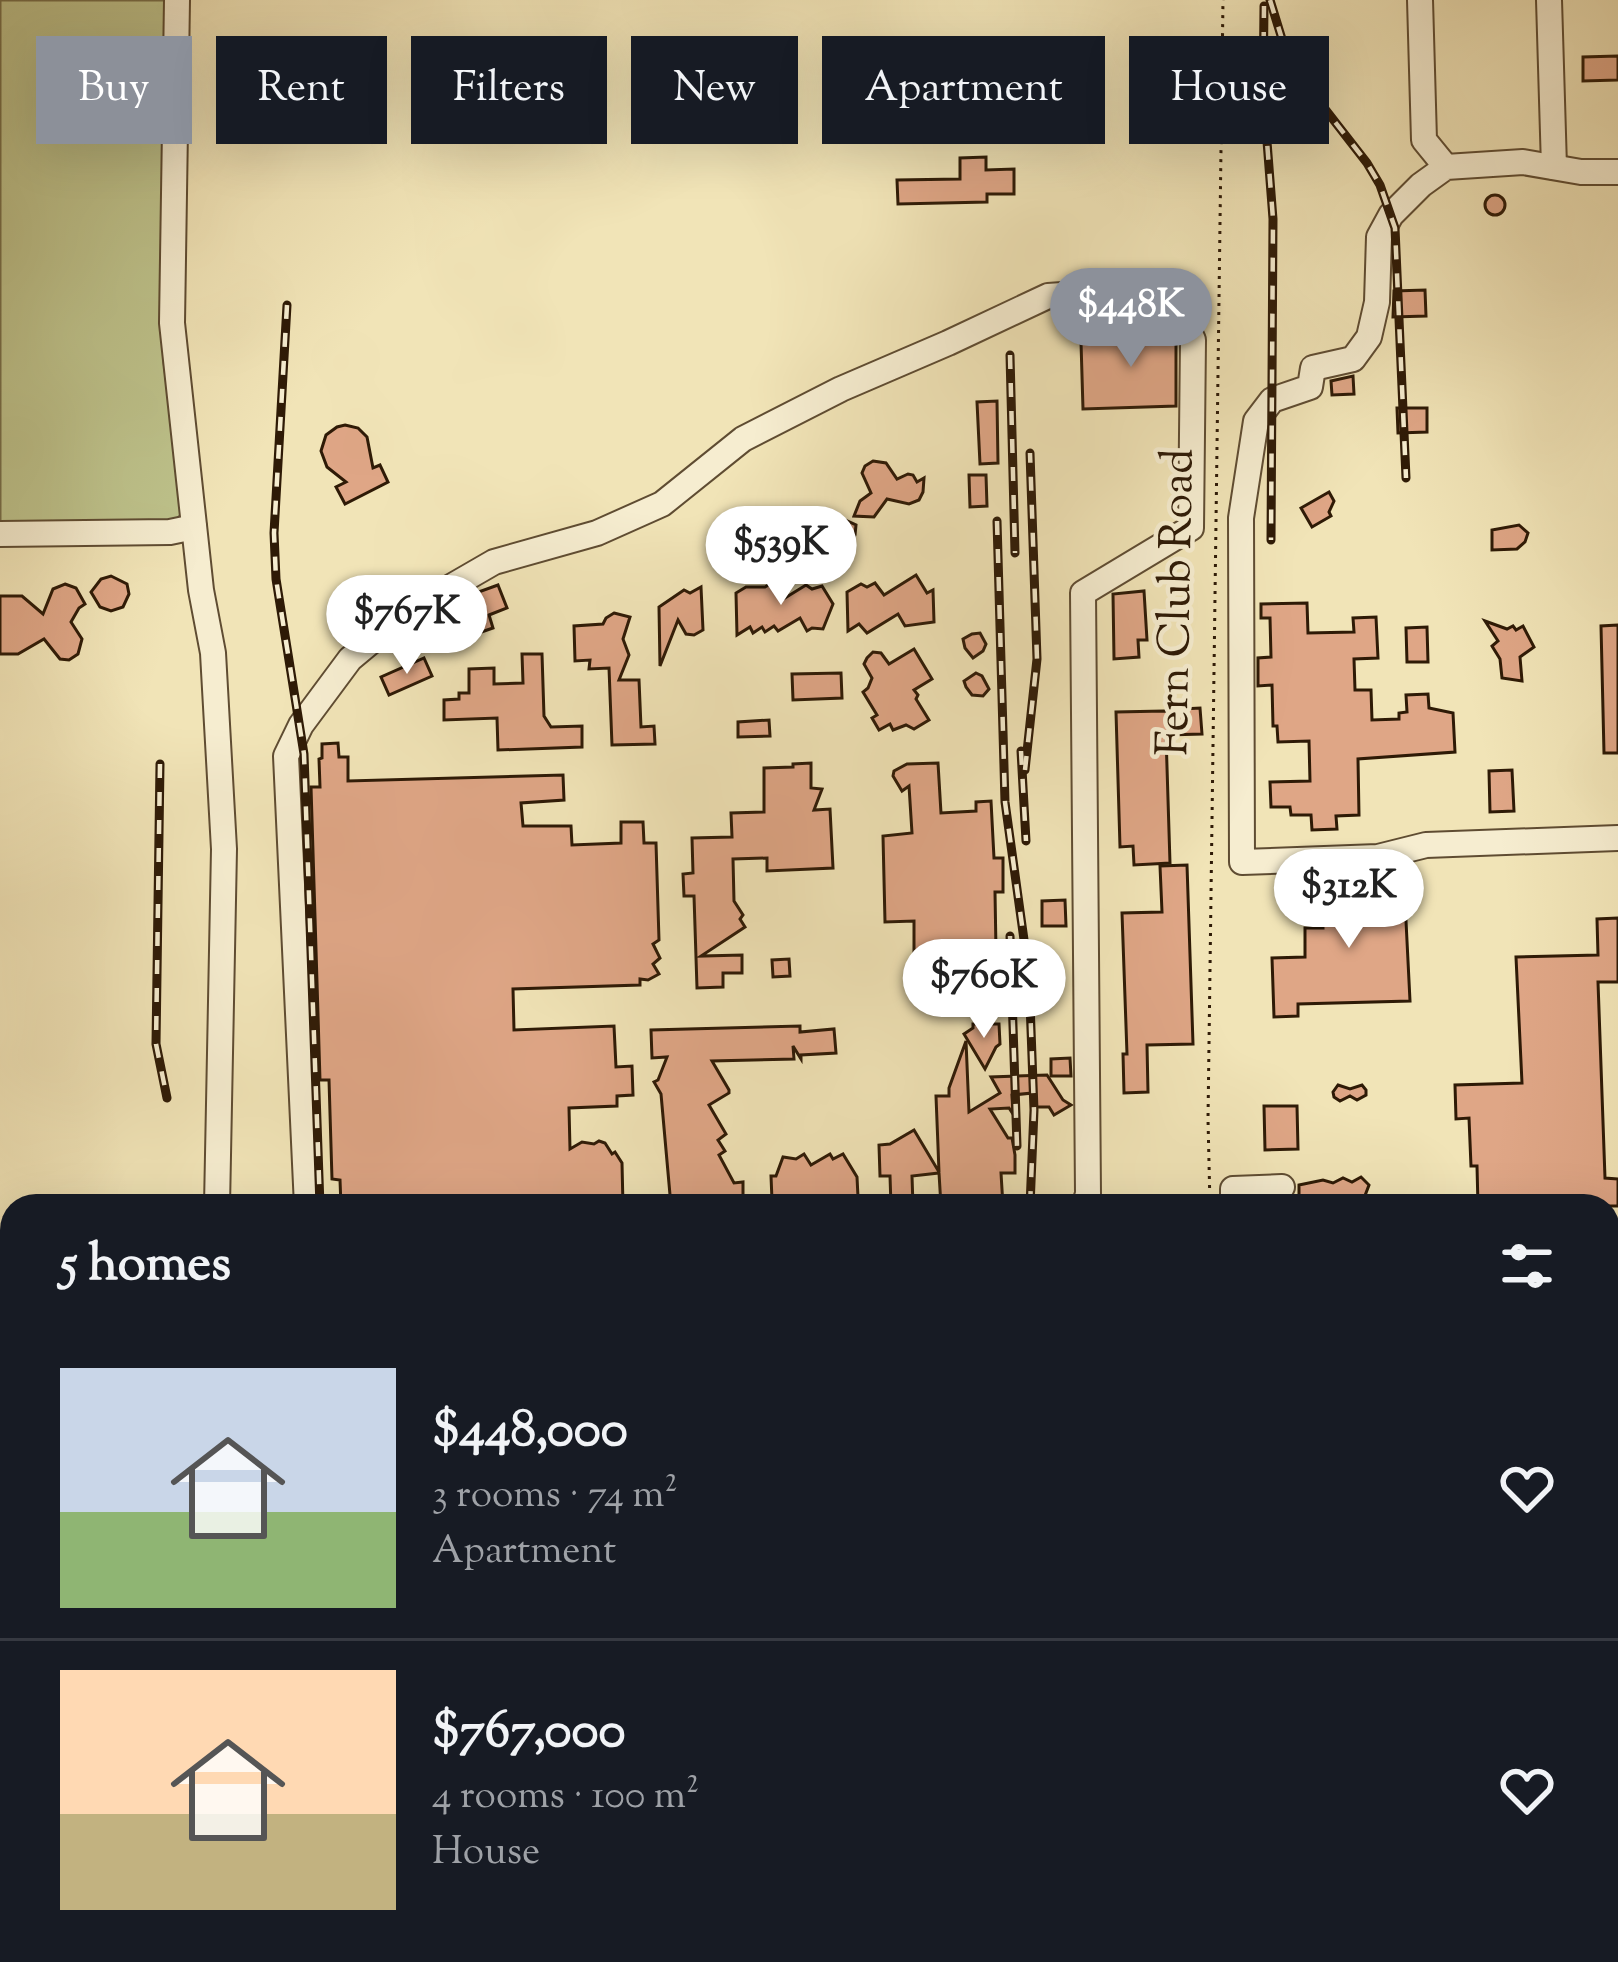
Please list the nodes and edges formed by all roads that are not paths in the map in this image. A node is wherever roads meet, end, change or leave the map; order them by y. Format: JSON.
{"nodes":[{"id":1,"x":177,"y":0,"type":"edge"},
{"id":2,"x":1420,"y":0,"type":"edge"},
{"id":3,"x":1549,"y":0,"type":"edge"},
{"id":4,"x":1446,"y":167,"type":"junction"},
{"id":5,"x":1554,"y":167,"type":"junction"},
{"id":6,"x":1618,"y":172,"type":"edge"},
{"id":7,"x":194,"y":527,"type":"junction"},
{"id":8,"x":0,"y":534,"type":"edge"},
{"id":9,"x":1618,"y":838,"type":"edge"},
{"id":10,"x":1282,"y":1187,"type":"dead end"},
{"id":11,"x":217,"y":1194,"type":"edge"},
{"id":12,"x":306,"y":1194,"type":"edge"},
{"id":13,"x":1088,"y":1194,"type":"edge"},
{"id":14,"x":1233,"y":1194,"type":"edge"}],
"edges":[{"from":1,"to":7,"type":"street"},
{"from":2,"to":4,"type":"street"},
{"from":3,"to":5,"type":"street"},
{"from":4,"to":5,"type":"street"},
{"from":4,"to":9,"type":"street"},
{"from":5,"to":6,"type":"street"},
{"from":7,"to":8,"type":"street"},
{"from":7,"to":11,"type":"street"},
{"from":10,"to":14,"type":"street"},
{"from":12,"to":13,"type":"street"}]}
